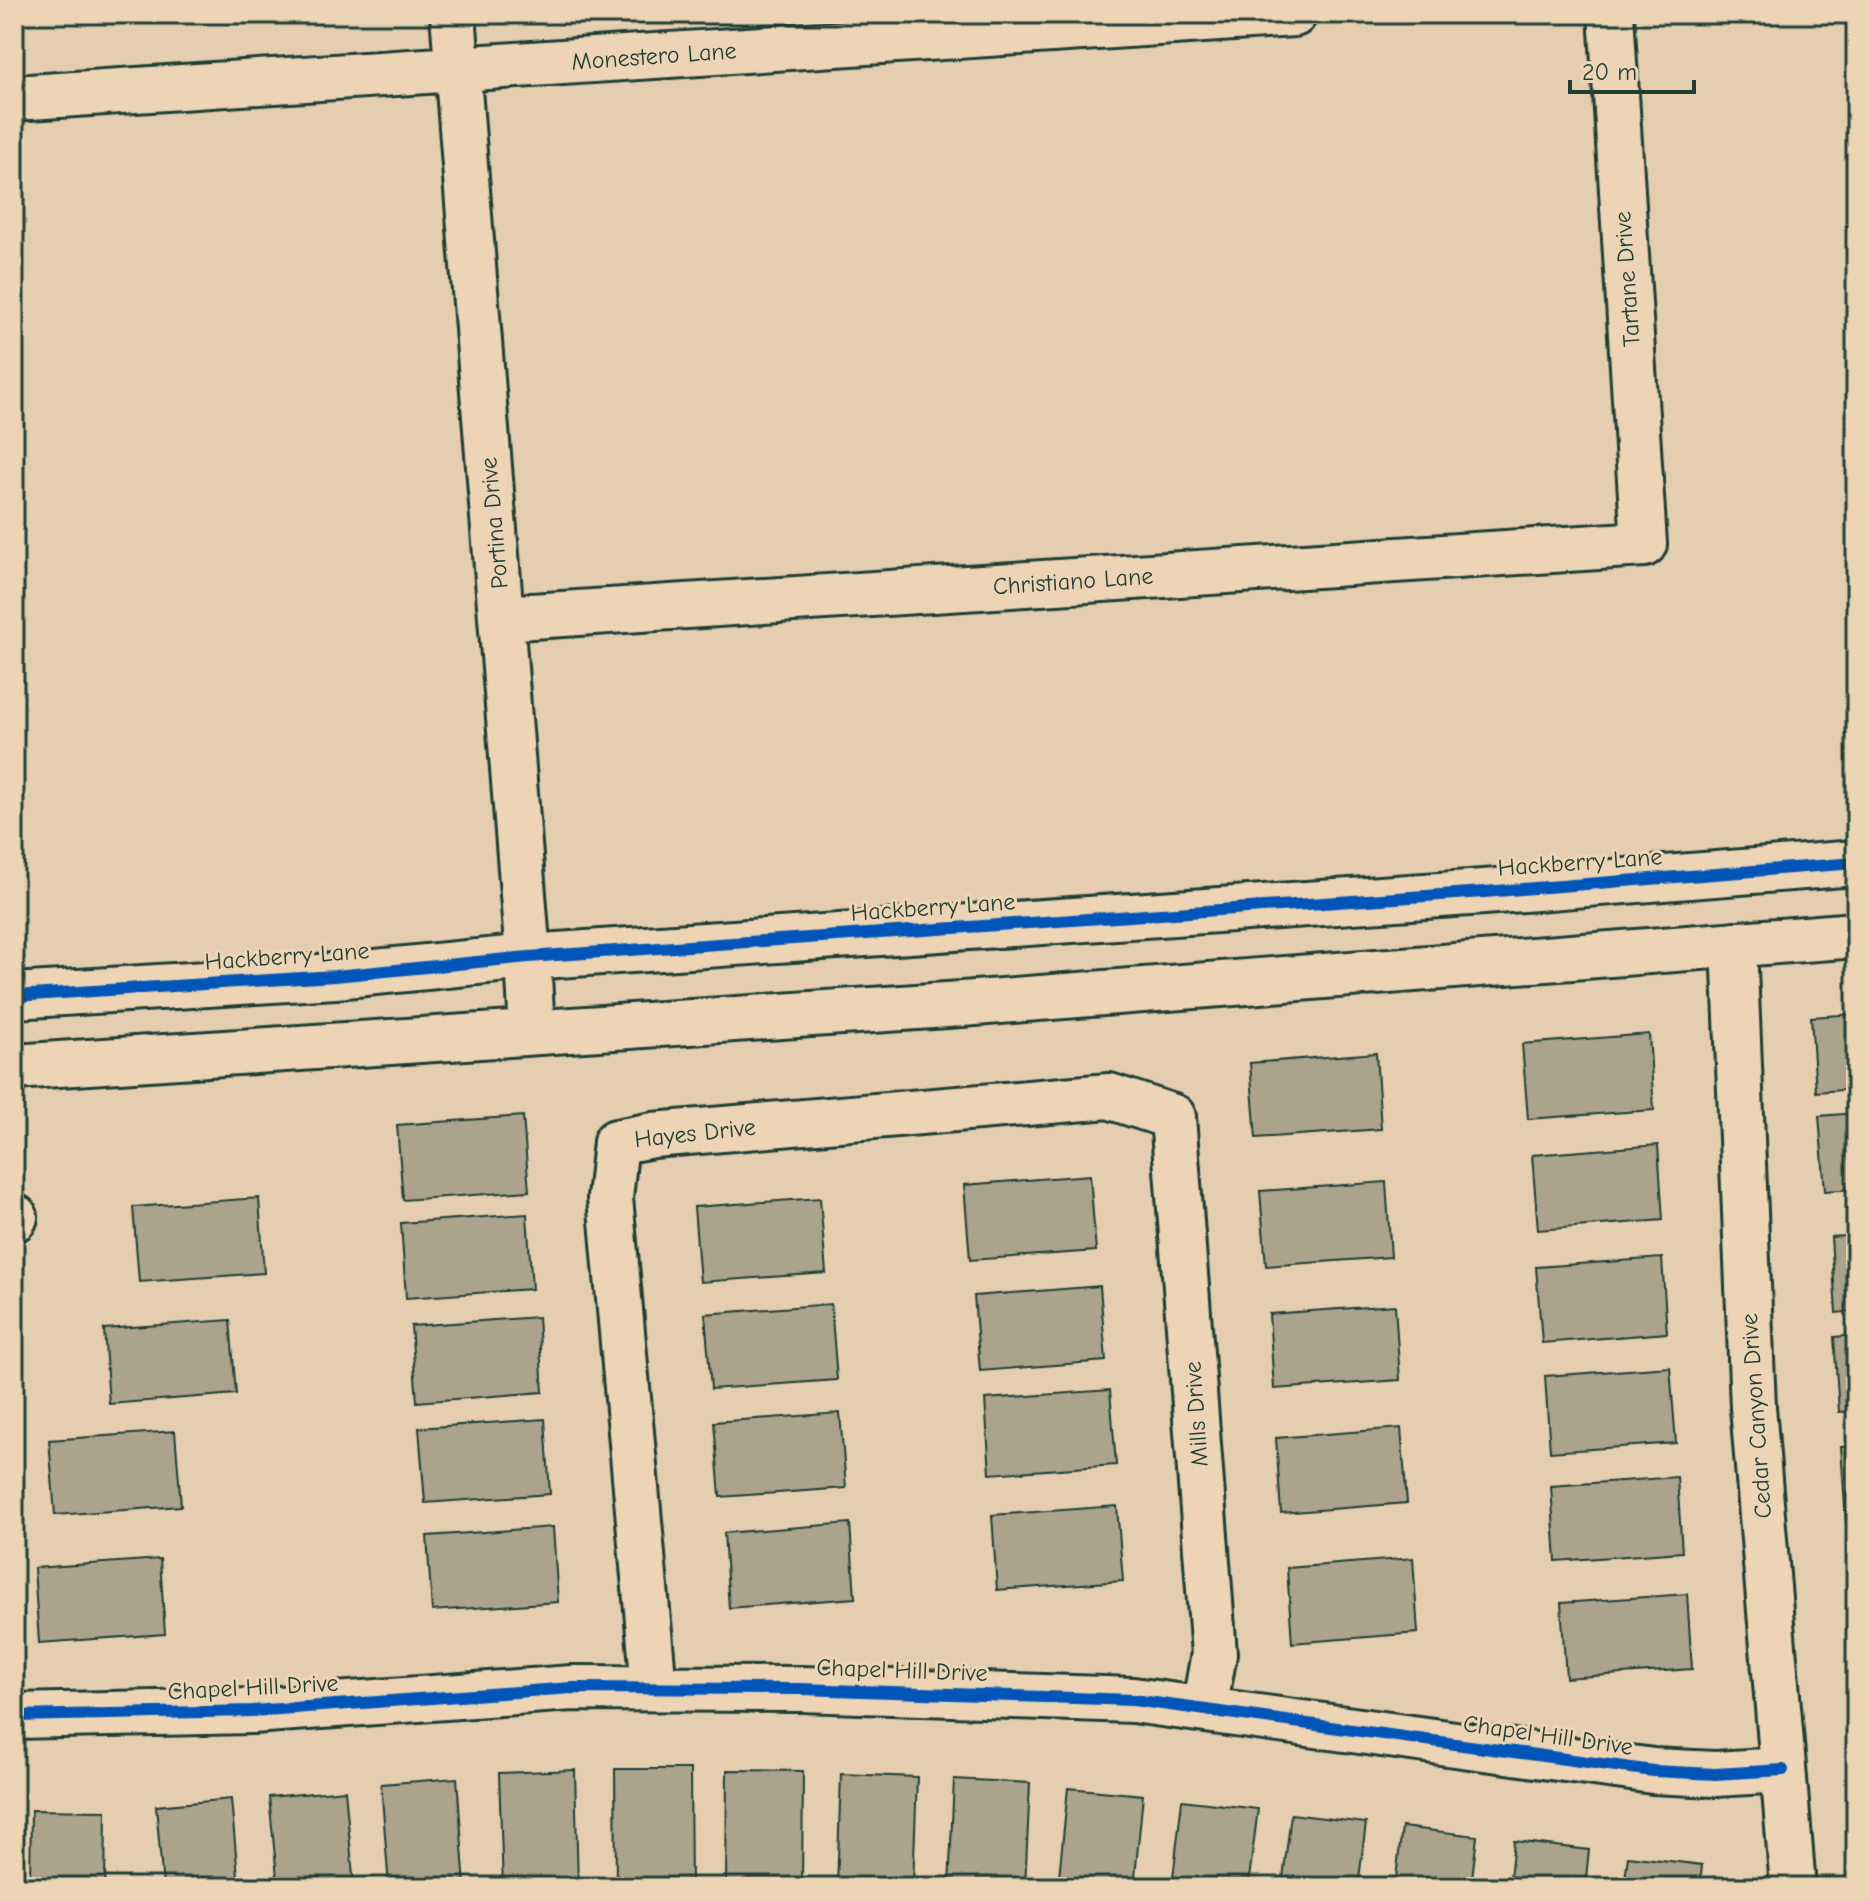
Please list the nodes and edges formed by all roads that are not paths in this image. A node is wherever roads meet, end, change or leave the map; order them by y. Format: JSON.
{"nodes":[{"id":1,"x":453,"y":14,"type":"edge"},
{"id":2,"x":1294,"y":14,"type":"edge"},
{"id":3,"x":1611,"y":14,"type":"edge"},
{"id":4,"x":1011,"y":23,"type":"edge"},
{"id":5,"x":457,"y":69,"type":"junction"},
{"id":6,"x":14,"y":98,"type":"edge"},
{"id":7,"x":1644,"y":544,"type":"joint"},
{"id":8,"x":501,"y":618,"type":"junction"},
{"id":9,"x":1856,"y":863,"type":"edge"},
{"id":10,"x":1856,"y":935,"type":"edge"},
{"id":11,"x":1734,"y":944,"type":"junction"},
{"id":12,"x":528,"y":957,"type":"junction"},
{"id":13,"x":14,"y":996,"type":"edge"},
{"id":14,"x":532,"y":1032,"type":"junction"},
{"id":15,"x":14,"y":1067,"type":"edge"},
{"id":16,"x":1173,"y":1117,"type":"joint"},
{"id":17,"x":654,"y":1688,"type":"junction"},
{"id":18,"x":1204,"y":1709,"type":"junction"},
{"id":19,"x":14,"y":1716,"type":"edge"},
{"id":20,"x":1783,"y":1770,"type":"junction"},
{"id":21,"x":1793,"y":1887,"type":"edge"}],
"edges":[{"from":1,"to":5,"type":"street","name":"Portina Drive"},
{"from":2,"to":4,"type":"street","name":"Monestero Lane"},
{"from":3,"to":7,"type":"street","name":"Tartane Drive"},
{"from":4,"to":5,"type":"street","name":"Monestero Lane"},
{"from":5,"to":6,"type":"street","name":"Monestero Lane"},
{"from":5,"to":8,"type":"street","name":"Portina Drive"},
{"from":7,"to":8,"type":"street","name":"Christiano Lane"},
{"from":8,"to":12,"type":"street","name":"Portina Drive"},
{"from":9,"to":12,"type":"street","name":"Hackberry Lane"},
{"from":10,"to":11,"type":"street"},
{"from":11,"to":14,"type":"street"},
{"from":11,"to":20,"type":"street","name":"Cedar Canyon Drive"},
{"from":12,"to":13,"type":"street","name":"Hackberry Lane"},
{"from":12,"to":14,"type":"street","name":"Portina Drive"},
{"from":14,"to":15,"type":"street"},
{"from":16,"to":17,"type":"street","name":"Hayes Drive"},
{"from":16,"to":18,"type":"street","name":"Mills Drive"},
{"from":17,"to":18,"type":"street","name":"Chapel Hill Drive"},
{"from":17,"to":19,"type":"street","name":"Chapel Hill Drive"},
{"from":18,"to":20,"type":"street","name":"Chapel Hill Drive"},
{"from":20,"to":21,"type":"street","name":"Cedar Canyon Drive"}]}
